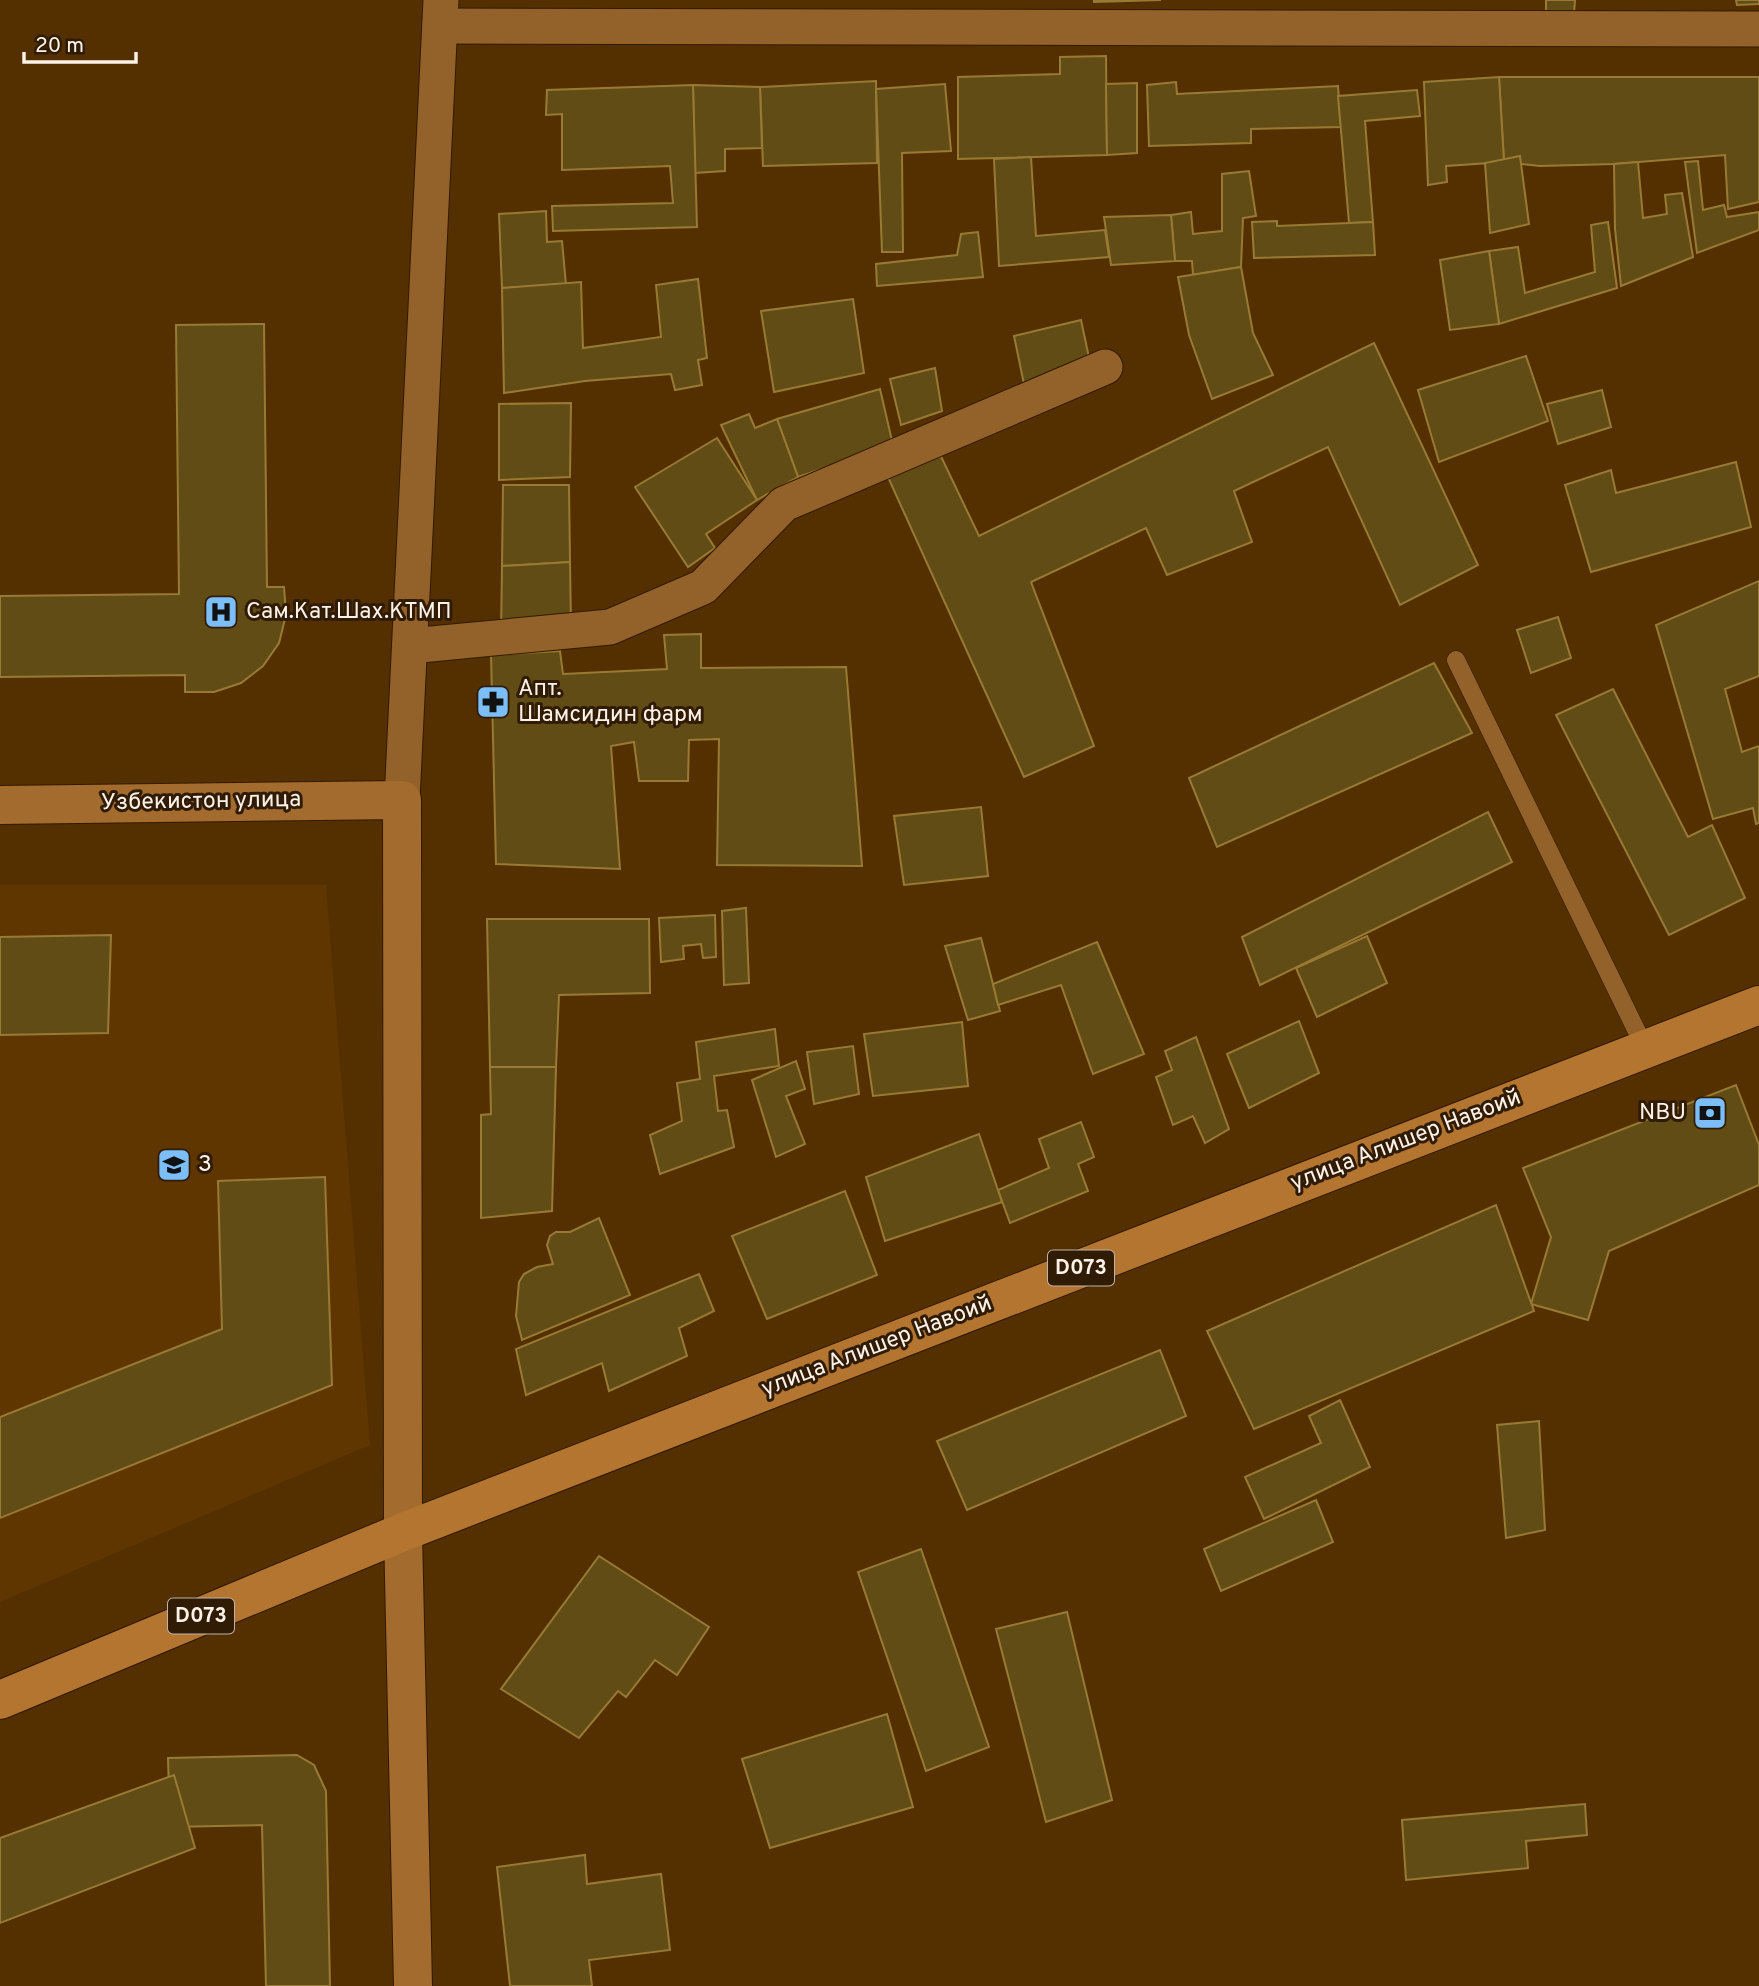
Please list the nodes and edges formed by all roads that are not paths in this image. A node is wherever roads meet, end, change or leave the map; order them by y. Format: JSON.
{"nodes":[{"id":1,"x":441,"y":13,"type":"edge"},
{"id":2,"x":1175,"y":15,"type":"edge"},
{"id":3,"x":1647,"y":15,"type":"edge"},
{"id":4,"x":1759,"y":29,"type":"edge"},
{"id":5,"x":1105,"y":367,"type":"dead end"},
{"id":6,"x":410,"y":646,"type":"junction"},
{"id":7,"x":1455,"y":660,"type":"dead end"},
{"id":8,"x":402,"y":800,"type":"junction"},
{"id":9,"x":0,"y":805,"type":"edge"},
{"id":10,"x":1759,"y":1005,"type":"edge"},
{"id":11,"x":1645,"y":1048,"type":"junction"},
{"id":12,"x":403,"y":1532,"type":"junction"},
{"id":13,"x":0,"y":1700,"type":"edge"},
{"id":14,"x":414,"y":1986,"type":"edge"}],
"edges":[{"from":1,"to":2,"type":"street"},
{"from":1,"to":6,"type":"street"},
{"from":2,"to":3,"type":"street"},
{"from":3,"to":4,"type":"street"},
{"from":5,"to":6,"type":"street"},
{"from":6,"to":8,"type":"street"},
{"from":7,"to":11,"type":"lane"},
{"from":8,"to":9,"type":"main road","name":"Узбекистон улица"},
{"from":8,"to":12,"type":"main road"},
{"from":10,"to":11,"type":"main road","name":"улица Алишер Навоий","number":"D073"},
{"from":11,"to":12,"type":"main road","name":"улица Алишер Навоий","number":"D073"},
{"from":12,"to":13,"type":"main road","name":"улица Алишер Навоий","number":"D073"},
{"from":12,"to":14,"type":"main road"}]}
